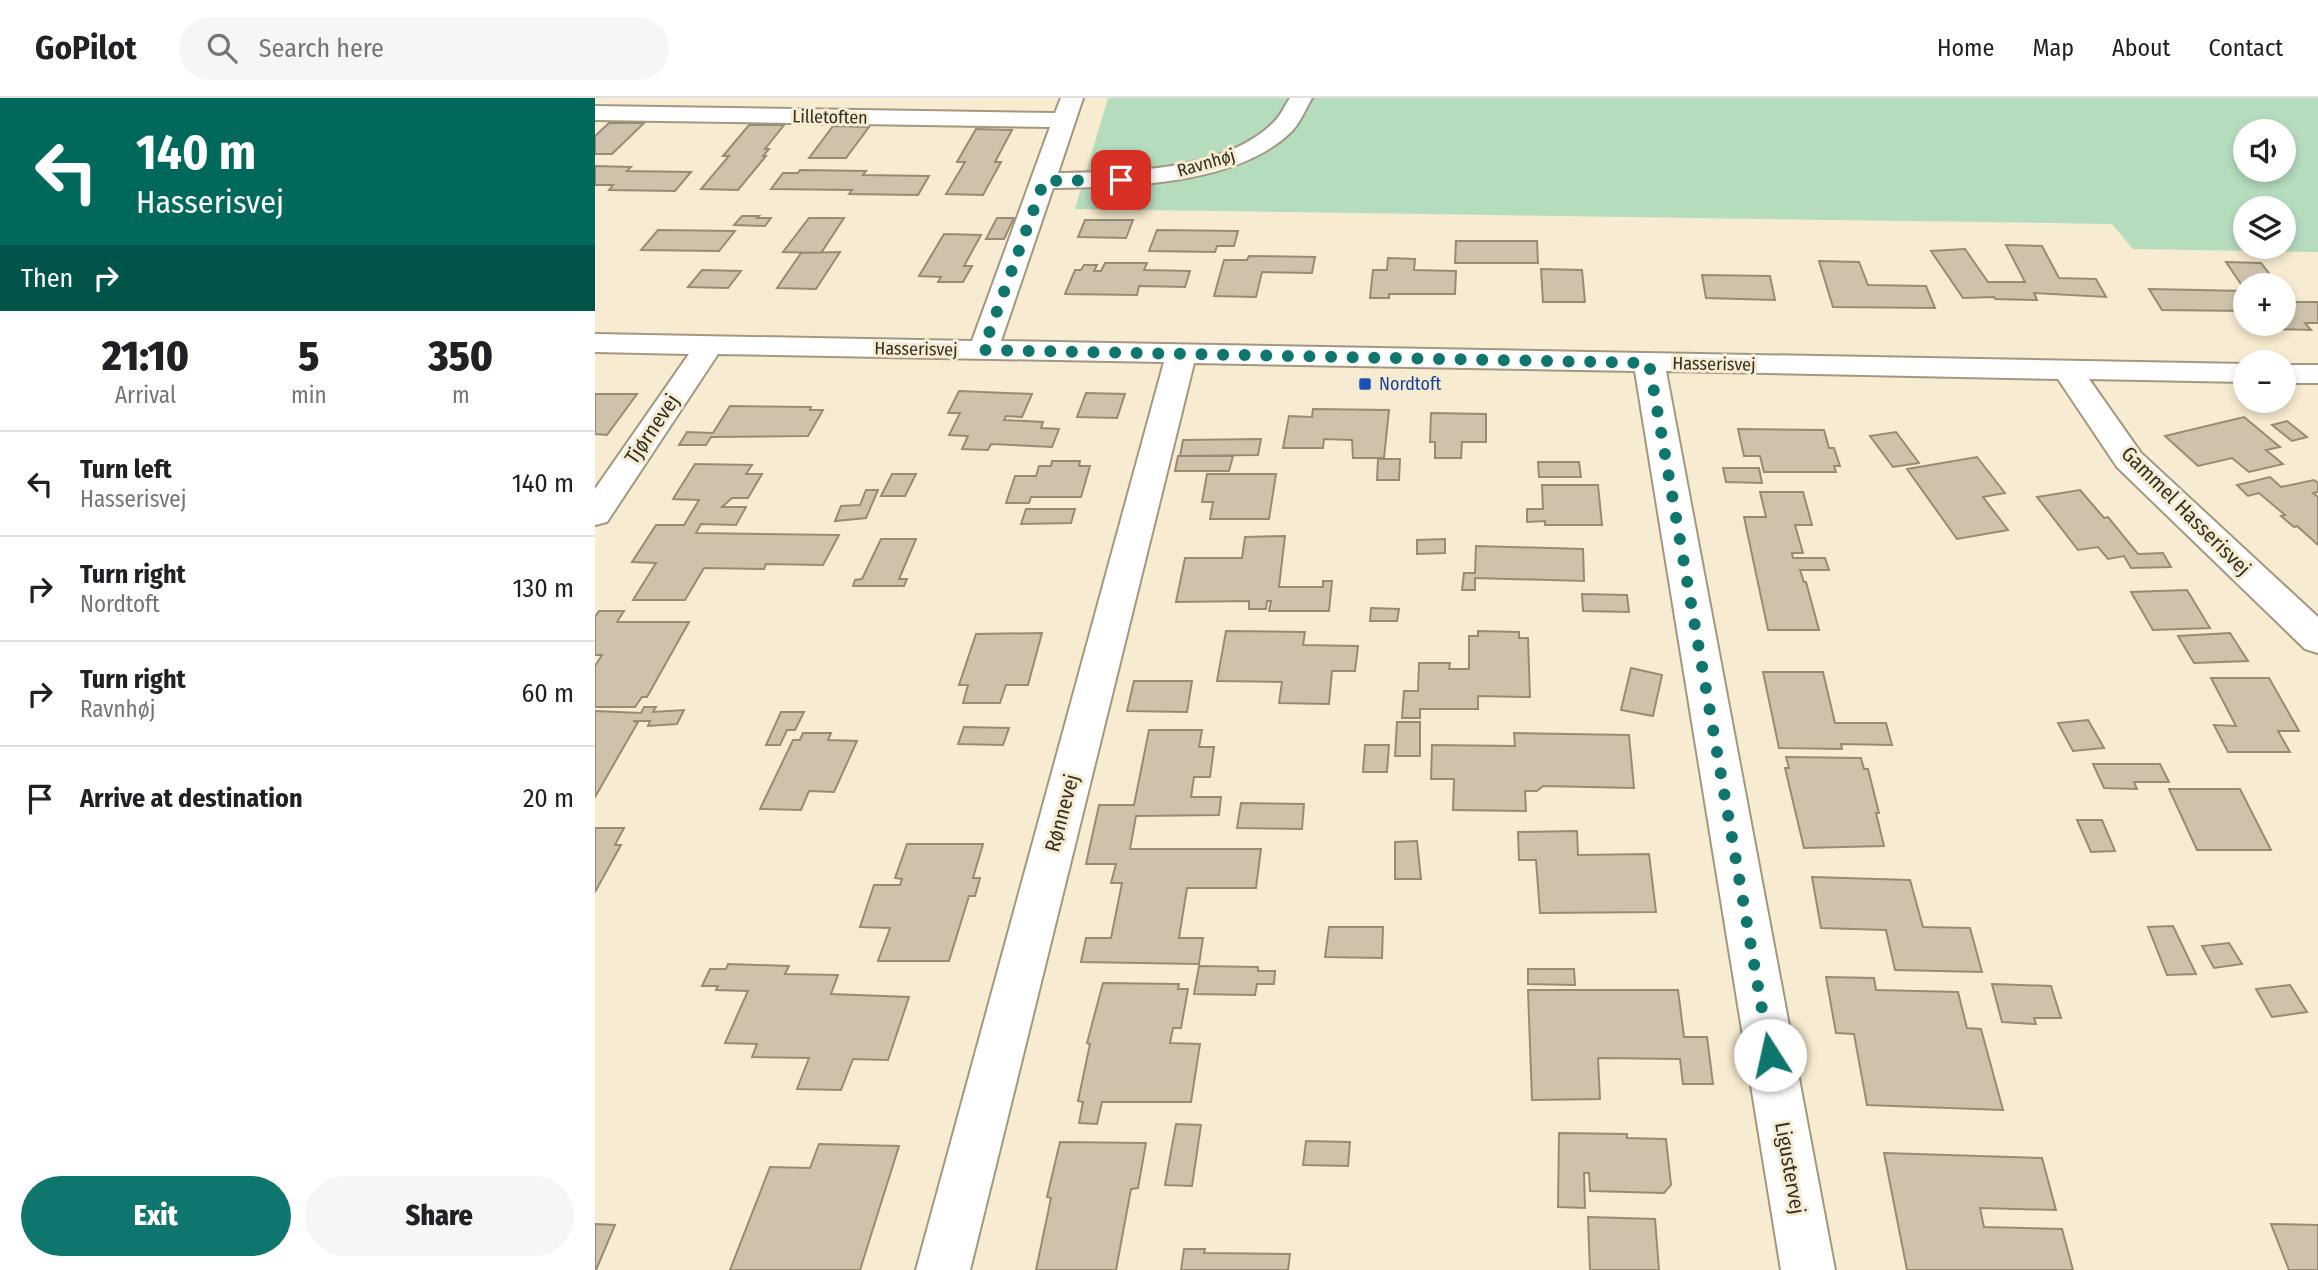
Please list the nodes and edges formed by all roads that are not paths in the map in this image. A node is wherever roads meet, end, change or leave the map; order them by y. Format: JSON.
{"nodes":[{"id":1,"x":1301,"y":98,"type":"edge"},
{"id":2,"x":1068,"y":109,"type":"edge"},
{"id":3,"x":595,"y":113,"type":"edge"},
{"id":4,"x":1044,"y":181,"type":"junction"},
{"id":5,"x":595,"y":343,"type":"edge"},
{"id":6,"x":710,"y":344,"type":"junction"},
{"id":7,"x":983,"y":350,"type":"junction"},
{"id":8,"x":1181,"y":355,"type":"junction"},
{"id":9,"x":1649,"y":363,"type":"junction"},
{"id":10,"x":2069,"y":371,"type":"junction"},
{"id":11,"x":2233,"y":373,"type":"edge"},
{"id":12,"x":2296,"y":374,"type":"edge"},
{"id":13,"x":2318,"y":374,"type":"edge"},
{"id":14,"x":595,"y":514,"type":"edge"},
{"id":15,"x":2318,"y":639,"type":"edge"},
{"id":16,"x":943,"y":1270,"type":"edge"},
{"id":17,"x":1808,"y":1270,"type":"edge"}],
"edges":[{"from":1,"to":4,"type":"street","name":"Ravnhøj"},
{"from":2,"to":3,"type":"street","name":"Lilletoften"},
{"from":2,"to":4,"type":"street"},
{"from":4,"to":7,"type":"street"},
{"from":5,"to":6,"type":"street","name":"Hasserisvej"},
{"from":6,"to":7,"type":"street","name":"Hasserisvej"},
{"from":6,"to":14,"type":"street","name":"Tjørnevej"},
{"from":7,"to":8,"type":"street","name":"Hasserisvej"},
{"from":8,"to":9,"type":"street","name":"Hasserisvej"},
{"from":8,"to":16,"type":"street","name":"Rønnevej"},
{"from":9,"to":10,"type":"street","name":"Hasserisvej"},
{"from":9,"to":17,"type":"street","name":"Ligustervej"},
{"from":10,"to":11,"type":"street","name":"Hasserisvej"},
{"from":10,"to":15,"type":"street","name":"Gammel Hasserisvej"},
{"from":12,"to":13,"type":"street"}]}
